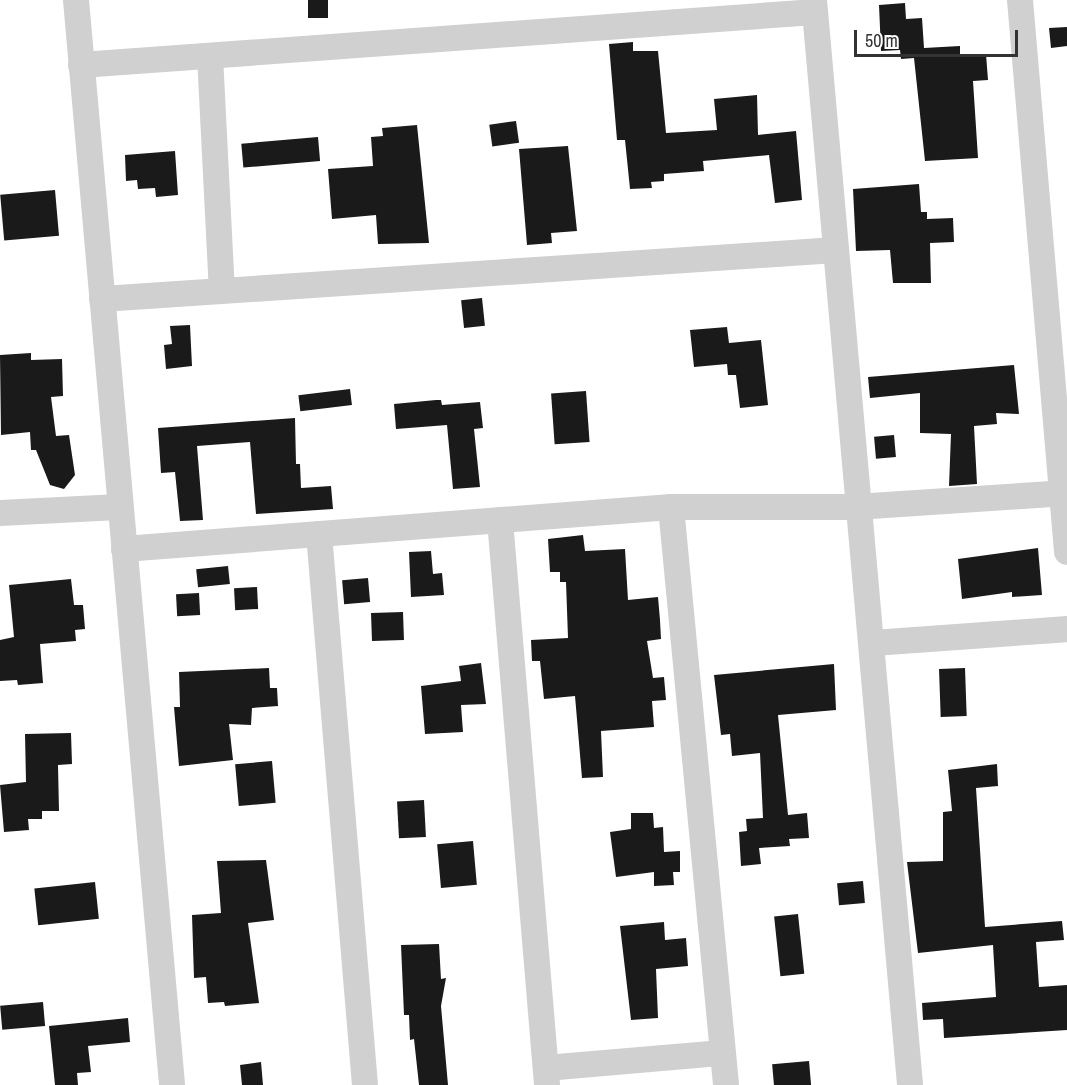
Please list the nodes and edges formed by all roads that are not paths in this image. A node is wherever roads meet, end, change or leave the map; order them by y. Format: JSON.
{"nodes":[{"id":1,"x":76,"y":0,"type":"edge"},
{"id":2,"x":1020,"y":0,"type":"edge"},
{"id":3,"x":814,"y":6,"type":"edge"},
{"id":4,"x":210,"y":56,"type":"junction"},
{"id":5,"x":81,"y":65,"type":"junction"},
{"id":6,"x":835,"y":250,"type":"junction"},
{"id":7,"x":222,"y":291,"type":"junction"},
{"id":8,"x":102,"y":299,"type":"junction"},
{"id":9,"x":1065,"y":493,"type":"edge"},
{"id":10,"x":118,"y":507,"type":"junction"},
{"id":11,"x":671,"y":507,"type":"junction"},
{"id":12,"x":856,"y":507,"type":"junction"},
{"id":13,"x":0,"y":513,"type":"edge"},
{"id":14,"x":500,"y":520,"type":"junction"},
{"id":15,"x":319,"y":534,"type":"junction"},
{"id":16,"x":124,"y":549,"type":"junction"},
{"id":17,"x":1067,"y":552,"type":"edge"},
{"id":18,"x":1067,"y":629,"type":"edge"},
{"id":19,"x":873,"y":644,"type":"junction"},
{"id":20,"x":722,"y":1053,"type":"junction"},
{"id":21,"x":547,"y":1077,"type":"edge"},
{"id":22,"x":172,"y":1085,"type":"edge"},
{"id":23,"x":365,"y":1085,"type":"edge"},
{"id":24,"x":726,"y":1085,"type":"edge"},
{"id":25,"x":910,"y":1085,"type":"edge"}],
"edges":[{"from":1,"to":5,"type":"street"},
{"from":2,"to":9,"type":"street"},
{"from":3,"to":4,"type":"street"},
{"from":3,"to":6,"type":"street"},
{"from":4,"to":5,"type":"street"},
{"from":4,"to":7,"type":"street"},
{"from":5,"to":8,"type":"street"},
{"from":6,"to":7,"type":"street"},
{"from":6,"to":12,"type":"street"},
{"from":7,"to":8,"type":"street"},
{"from":8,"to":10,"type":"street"},
{"from":9,"to":12,"type":"street"},
{"from":9,"to":17,"type":"street"},
{"from":10,"to":13,"type":"street"},
{"from":10,"to":16,"type":"street"},
{"from":11,"to":12,"type":"street"},
{"from":11,"to":14,"type":"street"},
{"from":11,"to":20,"type":"street"},
{"from":12,"to":19,"type":"street"},
{"from":14,"to":15,"type":"street"},
{"from":14,"to":21,"type":"street"},
{"from":15,"to":16,"type":"street"},
{"from":15,"to":23,"type":"street"},
{"from":16,"to":22,"type":"street"},
{"from":18,"to":19,"type":"street"},
{"from":19,"to":25,"type":"street"},
{"from":20,"to":21,"type":"street"},
{"from":20,"to":24,"type":"street"}]}
